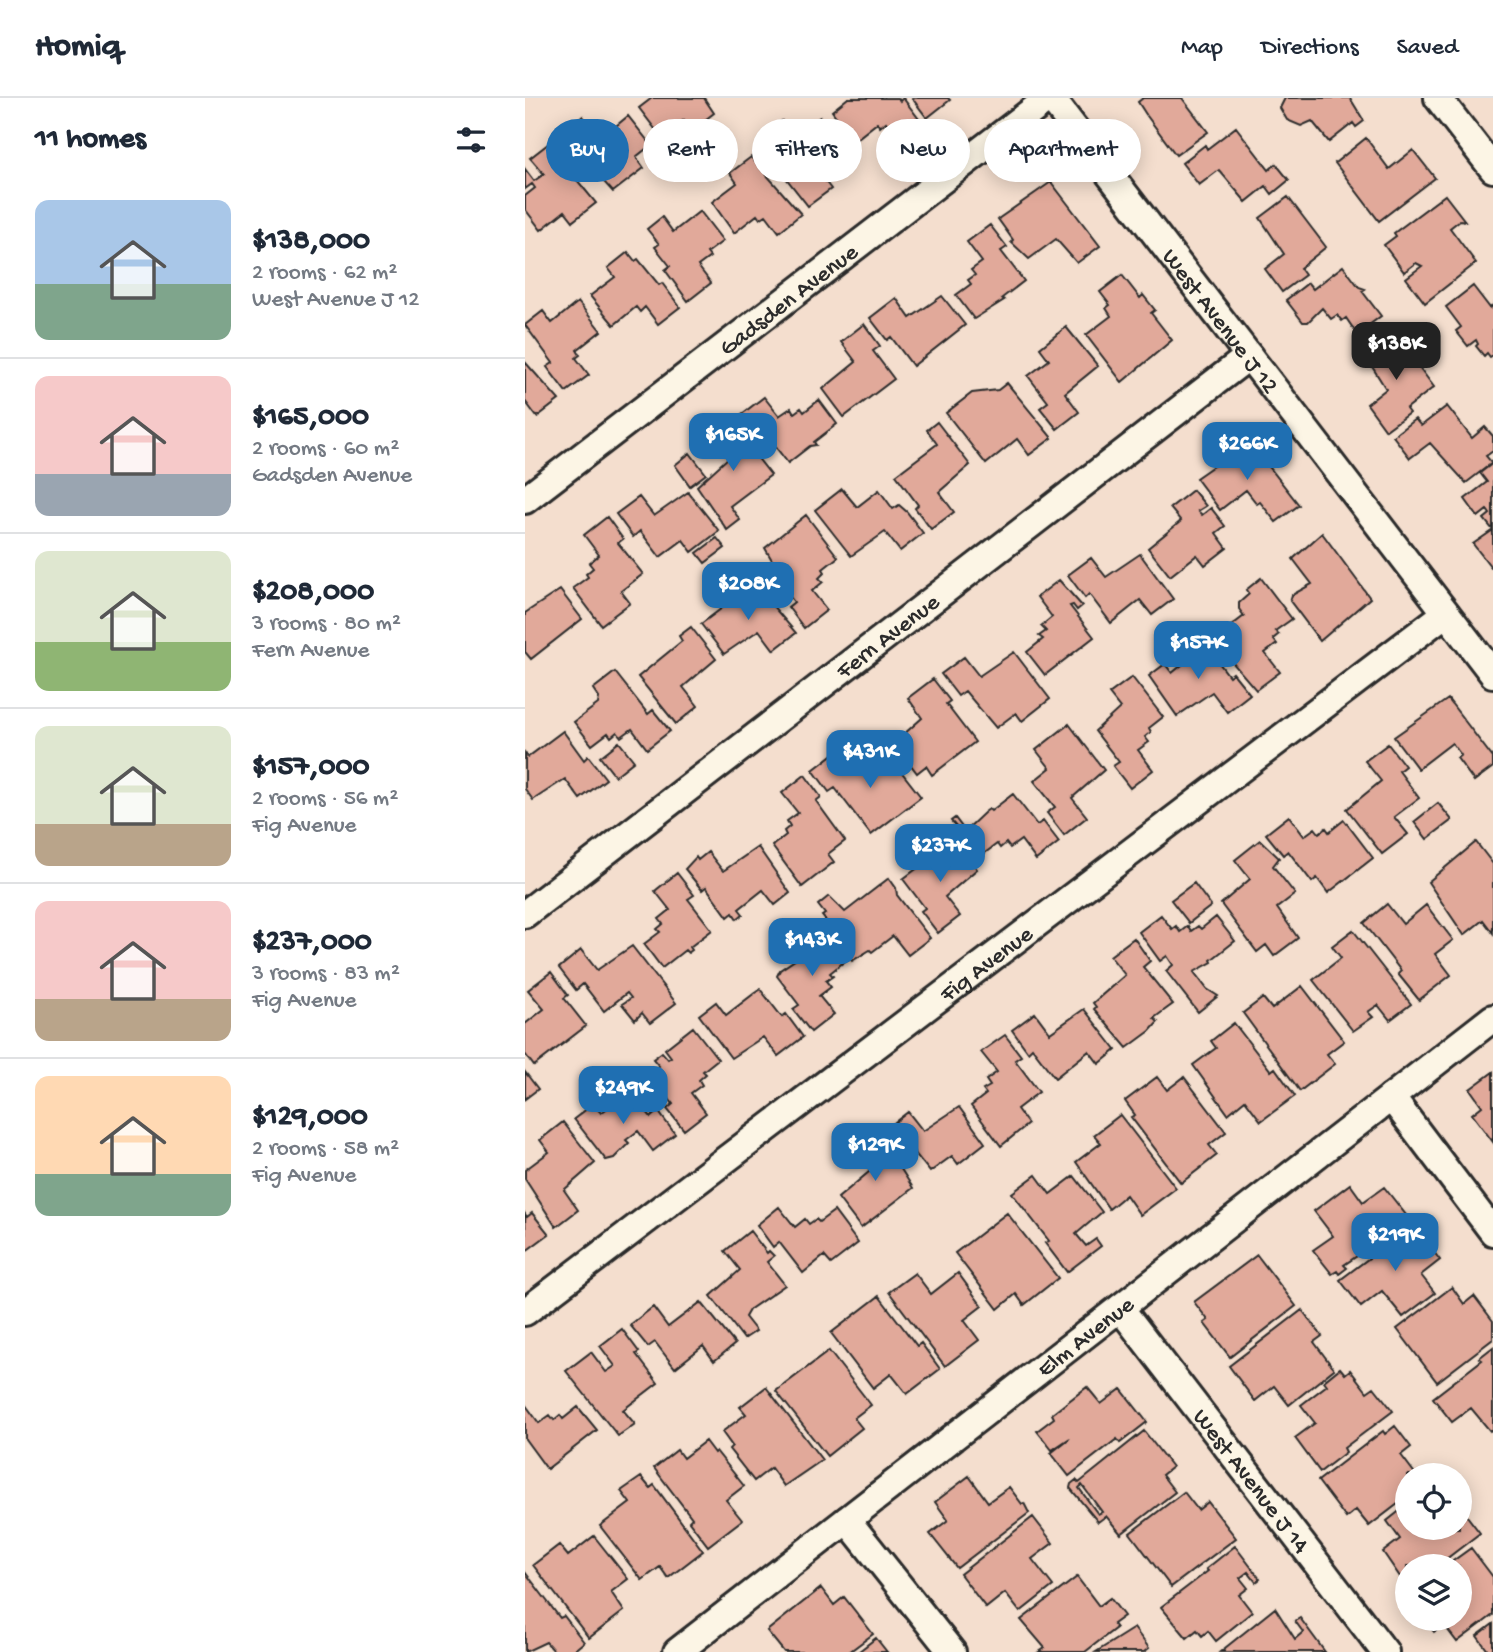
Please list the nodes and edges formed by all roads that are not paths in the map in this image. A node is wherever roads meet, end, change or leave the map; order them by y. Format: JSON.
{"nodes":[{"id":1,"x":1050,"y":98,"type":"edge"},
{"id":2,"x":1438,"y":98,"type":"edge"},
{"id":3,"x":1493,"y":169,"type":"edge"},
{"id":4,"x":1249,"y":356,"type":"junction"},
{"id":5,"x":525,"y":500,"type":"edge"},
{"id":6,"x":1446,"y":613,"type":"junction"},
{"id":7,"x":1493,"y":674,"type":"edge"},
{"id":8,"x":525,"y":914,"type":"edge"},
{"id":9,"x":1493,"y":1018,"type":"edge"},
{"id":10,"x":1391,"y":1097,"type":"junction"},
{"id":11,"x":1493,"y":1232,"type":"edge"},
{"id":12,"x":1120,"y":1308,"type":"junction"},
{"id":13,"x":525,"y":1312,"type":"edge"},
{"id":14,"x":847,"y":1520,"type":"junction"},
{"id":15,"x":677,"y":1652,"type":"edge"},
{"id":16,"x":952,"y":1652,"type":"edge"},
{"id":17,"x":1385,"y":1652,"type":"edge"}],
"edges":[{"from":1,"to":4,"type":"street","name":"West Avenue J 12"},
{"from":1,"to":5,"type":"street","name":"Gadsden Avenue"},
{"from":2,"to":3,"type":"street"},
{"from":4,"to":6,"type":"street","name":"West Avenue J 12"},
{"from":4,"to":8,"type":"street","name":"Fern Avenue"},
{"from":6,"to":7,"type":"street","name":"West Avenue J 12"},
{"from":6,"to":13,"type":"street","name":"Fig Avenue"},
{"from":9,"to":10,"type":"street","name":"Elm Avenue"},
{"from":10,"to":11,"type":"street"},
{"from":10,"to":12,"type":"street","name":"Elm Avenue"},
{"from":12,"to":14,"type":"street","name":"Elm Avenue"},
{"from":12,"to":17,"type":"street","name":"West Avenue J 14"},
{"from":14,"to":15,"type":"street","name":"Elm Avenue"},
{"from":14,"to":16,"type":"street"}]}
